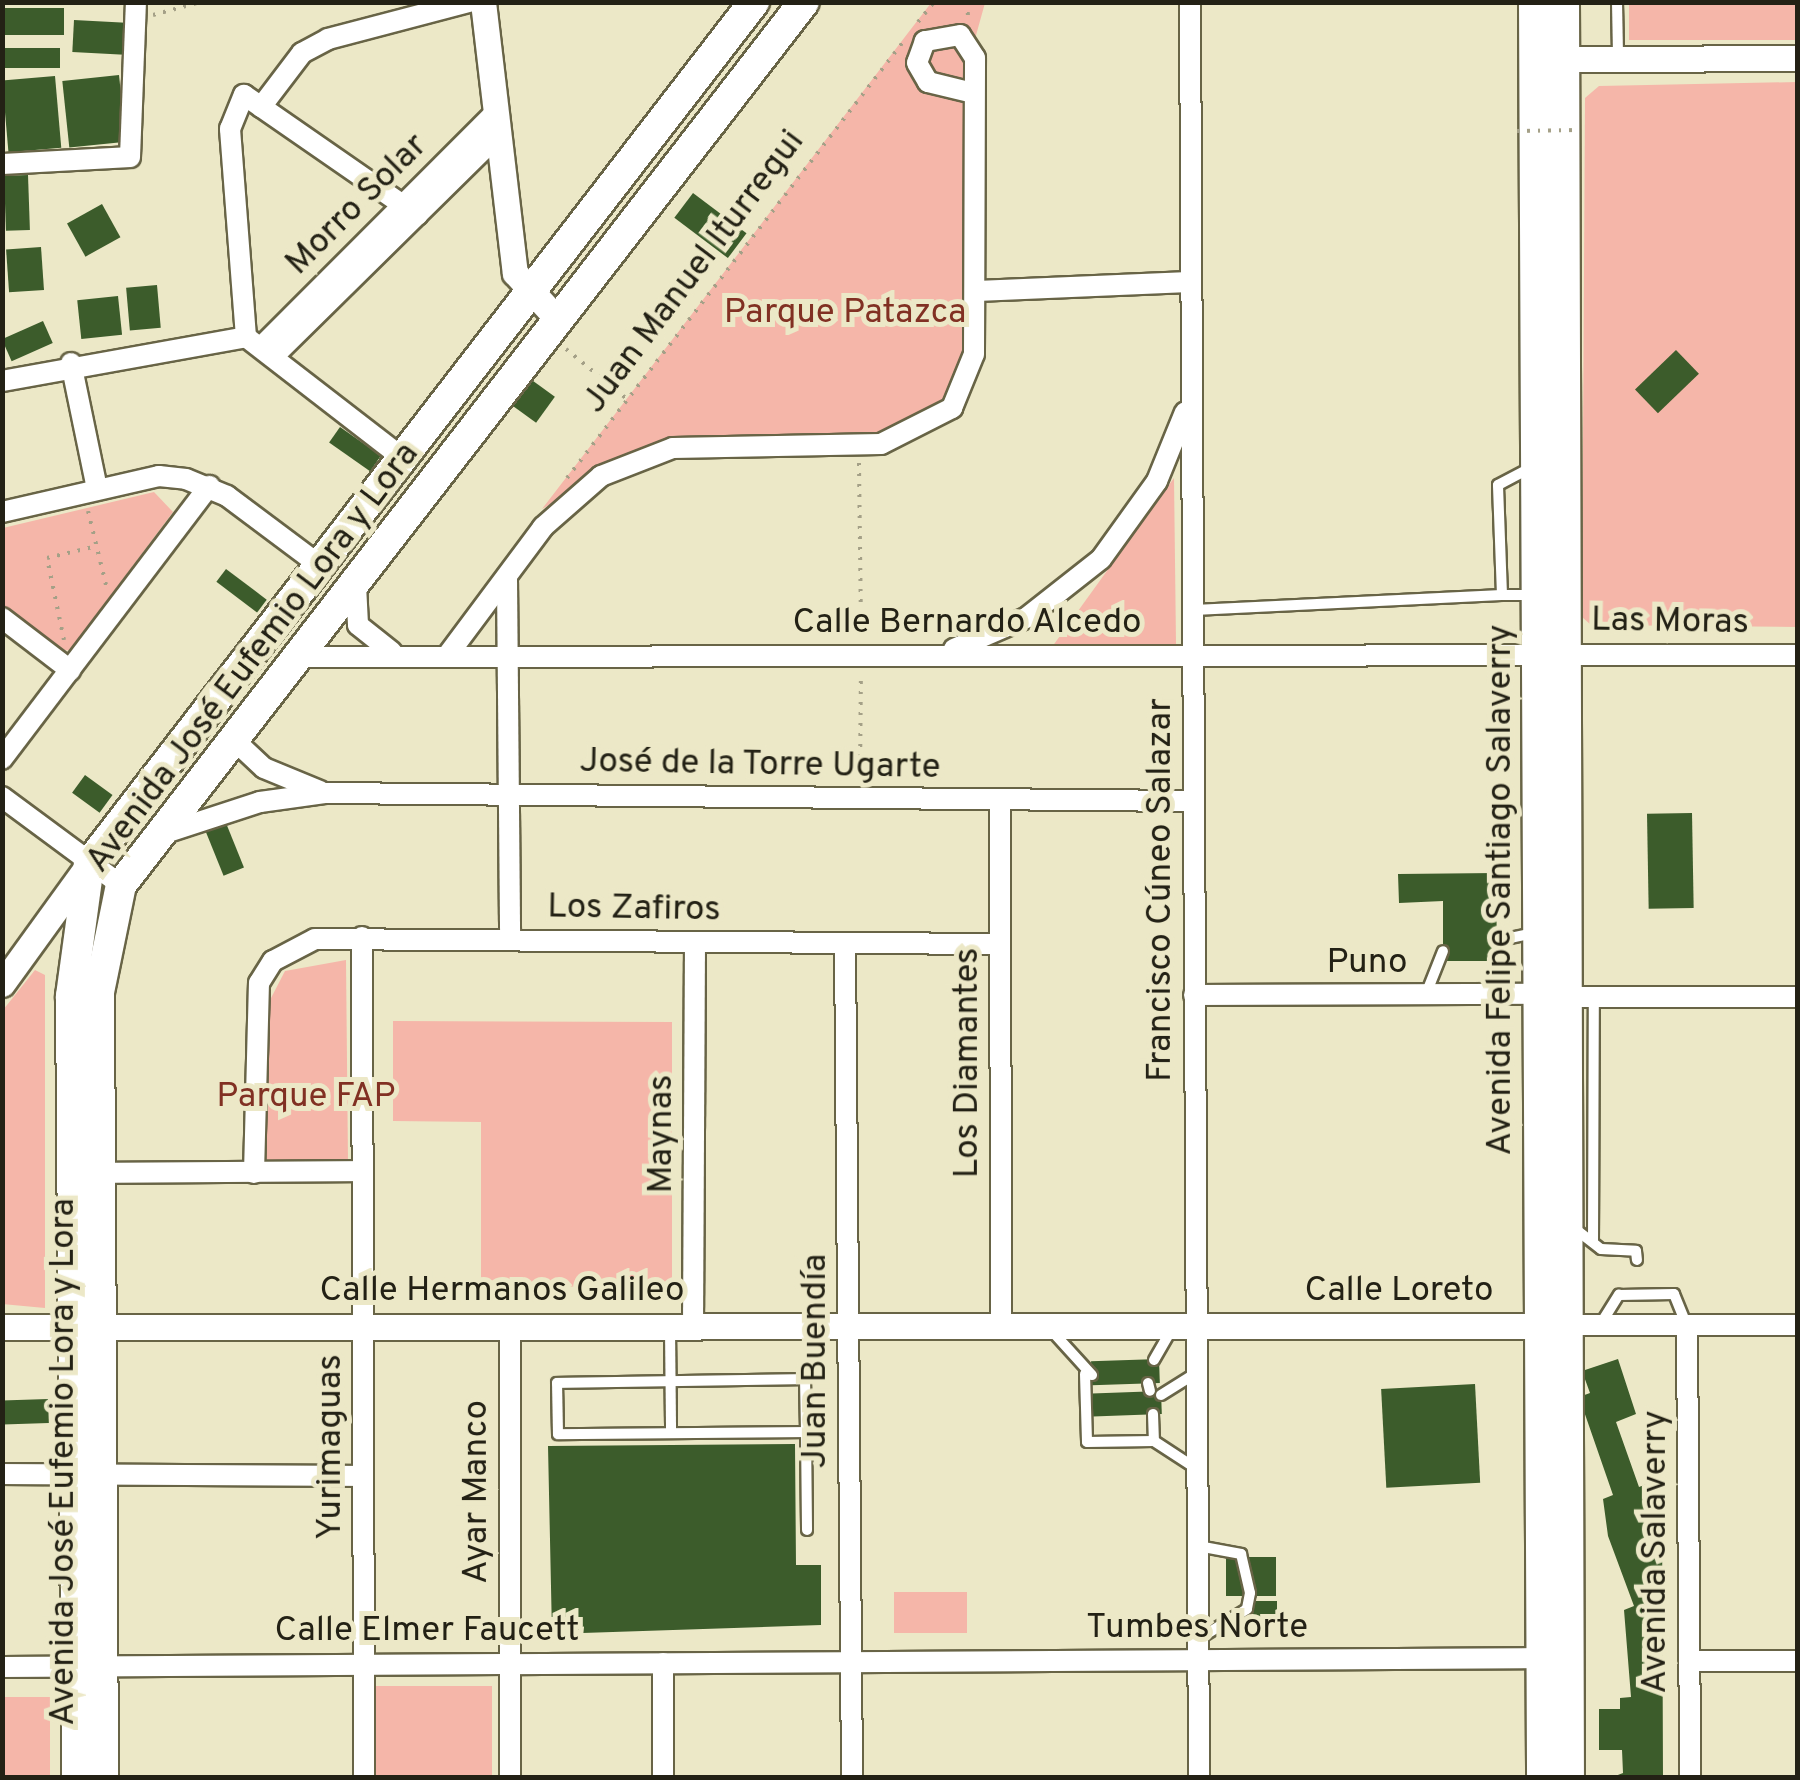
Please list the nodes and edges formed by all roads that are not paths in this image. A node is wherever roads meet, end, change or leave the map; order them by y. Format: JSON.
{"nodes":[{"id":1,"x":469,"y":2,"type":"edge"},
{"id":2,"x":483,"y":2,"type":"edge"},
{"id":3,"x":754,"y":2,"type":"edge"},
{"id":4,"x":804,"y":2,"type":"edge"},
{"id":5,"x":1190,"y":2,"type":"edge"},
{"id":6,"x":1535,"y":2,"type":"edge"},
{"id":7,"x":1563,"y":2,"type":"edge"},
{"id":8,"x":1617,"y":2,"type":"edge"},
{"id":9,"x":136,"y":10,"type":"edge"},
{"id":10,"x":1798,"y":58,"type":"edge"},
{"id":11,"x":1563,"y":59,"type":"junction"},
{"id":12,"x":1618,"y":59,"type":"junction"},
{"id":13,"x":973,"y":93,"type":"dead end"},
{"id":14,"x":253,"y":101,"type":"junction"},
{"id":15,"x":496,"y":124,"type":"junction"},
{"id":16,"x":2,"y":164,"type":"edge"},
{"id":17,"x":409,"y":210,"type":"junction"},
{"id":18,"x":1192,"y":282,"type":"junction"},
{"id":19,"x":975,"y":291,"type":"junction"},
{"id":20,"x":528,"y":296,"type":"junction"},
{"id":21,"x":553,"y":327,"type":"junction"},
{"id":22,"x":263,"y":344,"type":"junction"},
{"id":23,"x":71,"y":363,"type":"junction"},
{"id":24,"x":2,"y":381,"type":"edge"},
{"id":25,"x":1192,"y":391,"type":"junction"},
{"id":26,"x":405,"y":460,"type":"junction"},
{"id":27,"x":1540,"y":464,"type":"junction"},
{"id":28,"x":209,"y":486,"type":"junction"},
{"id":29,"x":97,"y":488,"type":"junction"},
{"id":30,"x":2,"y":512,"type":"edge"},
{"id":31,"x":322,"y":567,"type":"junction"},
{"id":32,"x":507,"y":580,"type":"junction"},
{"id":33,"x":358,"y":581,"type":"junction"},
{"id":34,"x":1502,"y":595,"type":"junction"},
{"id":35,"x":1541,"y":595,"type":"junction"},
{"id":36,"x":1192,"y":610,"type":"junction"},
{"id":37,"x":2,"y":618,"type":"edge"},
{"id":38,"x":394,"y":653,"type":"junction"},
{"id":39,"x":1554,"y":653,"type":"junction"},
{"id":40,"x":937,"y":654,"type":"junction"},
{"id":41,"x":1192,"y":654,"type":"junction"},
{"id":42,"x":1798,"y":655,"type":"edge"},
{"id":43,"x":447,"y":656,"type":"junction"},
{"id":44,"x":299,"y":657,"type":"junction"},
{"id":45,"x":510,"y":659,"type":"junction"},
{"id":46,"x":70,"y":670,"type":"junction"},
{"id":47,"x":232,"y":739,"type":"junction"},
{"id":48,"x":2,"y":759,"type":"edge"},
{"id":49,"x":326,"y":793,"type":"junction"},
{"id":50,"x":510,"y":795,"type":"junction"},
{"id":51,"x":2,"y":796,"type":"edge"},
{"id":52,"x":1000,"y":800,"type":"junction"},
{"id":53,"x":1192,"y":801,"type":"junction"},
{"id":54,"x":160,"y":834,"type":"junction"},
{"id":55,"x":89,"y":864,"type":"junction"},
{"id":56,"x":121,"y":885,"type":"junction"},
{"id":57,"x":1538,"y":931,"type":"junction"},
{"id":58,"x":362,"y":937,"type":"junction"},
{"id":59,"x":510,"y":940,"type":"junction"},
{"id":60,"x":1496,"y":941,"type":"dead end"},
{"id":61,"x":695,"y":942,"type":"junction"},
{"id":62,"x":845,"y":943,"type":"junction"},
{"id":63,"x":1000,"y":944,"type":"junction"},
{"id":64,"x":1444,"y":951,"type":"dead end"},
{"id":65,"x":2,"y":984,"type":"edge"},
{"id":66,"x":1194,"y":995,"type":"junction"},
{"id":67,"x":1426,"y":995,"type":"junction"},
{"id":68,"x":1567,"y":996,"type":"junction"},
{"id":69,"x":1798,"y":996,"type":"edge"},
{"id":70,"x":1579,"y":1139,"type":"junction"},
{"id":71,"x":363,"y":1171,"type":"junction"},
{"id":72,"x":87,"y":1172,"type":"junction"},
{"id":73,"x":254,"y":1173,"type":"junction"},
{"id":74,"x":1566,"y":1222,"type":"junction"},
{"id":75,"x":1593,"y":1242,"type":"junction"},
{"id":76,"x":1637,"y":1260,"type":"dead end"},
{"id":77,"x":1185,"y":1325,"type":"junction"},
{"id":78,"x":1687,"y":1325,"type":"junction"},
{"id":79,"x":1798,"y":1325,"type":"edge"},
{"id":80,"x":88,"y":1326,"type":"junction"},
{"id":81,"x":363,"y":1326,"type":"junction"},
{"id":82,"x":510,"y":1326,"type":"junction"},
{"id":83,"x":682,"y":1326,"type":"junction"},
{"id":84,"x":848,"y":1326,"type":"junction"},
{"id":85,"x":1001,"y":1326,"type":"junction"},
{"id":86,"x":1047,"y":1326,"type":"junction"},
{"id":87,"x":1554,"y":1326,"type":"junction"},
{"id":88,"x":1600,"y":1326,"type":"junction"},
{"id":89,"x":2,"y":1327,"type":"edge"},
{"id":90,"x":1154,"y":1360,"type":"dead end"},
{"id":91,"x":1195,"y":1374,"type":"junction"},
{"id":92,"x":671,"y":1382,"type":"junction"},
{"id":93,"x":1153,"y":1390,"type":"dead end"},
{"id":94,"x":1153,"y":1414,"type":"dead end"},
{"id":95,"x":806,"y":1432,"type":"junction"},
{"id":96,"x":671,"y":1433,"type":"junction"},
{"id":97,"x":1154,"y":1441,"type":"junction"},
{"id":98,"x":1197,"y":1469,"type":"junction"},
{"id":99,"x":2,"y":1474,"type":"edge"},
{"id":100,"x":88,"y":1476,"type":"junction"},
{"id":101,"x":363,"y":1476,"type":"junction"},
{"id":102,"x":808,"y":1530,"type":"dead end"},
{"id":103,"x":1198,"y":1546,"type":"junction"},
{"id":104,"x":1199,"y":1650,"type":"junction"},
{"id":105,"x":1543,"y":1658,"type":"junction"},
{"id":106,"x":1798,"y":1661,"type":"edge"},
{"id":107,"x":1689,"y":1662,"type":"junction"},
{"id":108,"x":510,"y":1663,"type":"junction"},
{"id":109,"x":664,"y":1663,"type":"junction"},
{"id":110,"x":851,"y":1663,"type":"junction"},
{"id":111,"x":364,"y":1664,"type":"junction"},
{"id":112,"x":89,"y":1665,"type":"junction"},
{"id":113,"x":2,"y":1667,"type":"edge"},
{"id":114,"x":77,"y":1778,"type":"edge"},
{"id":115,"x":102,"y":1778,"type":"edge"},
{"id":116,"x":364,"y":1778,"type":"edge"},
{"id":117,"x":510,"y":1778,"type":"edge"},
{"id":118,"x":663,"y":1778,"type":"edge"},
{"id":119,"x":852,"y":1778,"type":"edge"},
{"id":120,"x":1200,"y":1778,"type":"edge"},
{"id":121,"x":1544,"y":1778,"type":"edge"},
{"id":122,"x":1568,"y":1778,"type":"edge"},
{"id":123,"x":1690,"y":1778,"type":"edge"}],
"edges":[{"from":1,"to":14,"type":"street"},
{"from":2,"to":15,"type":"street"},
{"from":3,"to":20,"type":"main road","name":"Avenida José Eufemio Lora y Lora"},
{"from":4,"to":21,"type":"main road","name":"Avenida José Eufemio Lora y Lora"},
{"from":5,"to":18,"type":"street","name":"Francisco Cúneo Salazar"},
{"from":6,"to":27,"type":"main road","name":"Avenida Felipe Santiago Salaverry"},
{"from":7,"to":11,"type":"main road","name":"Avenida Felipe Santiago Salaverry"},
{"from":8,"to":12,"type":"lane"},
{"from":9,"to":16,"type":"street"},
{"from":10,"to":12,"type":"street"},
{"from":11,"to":12,"type":"street"},
{"from":11,"to":39,"type":"main road","name":"Avenida Felipe Santiago Salaverry"},
{"from":13,"to":19,"type":"street"},
{"from":14,"to":17,"type":"street"},
{"from":14,"to":22,"type":"street"},
{"from":15,"to":17,"type":"street","name":"Morro Solar"},
{"from":15,"to":20,"type":"street"},
{"from":17,"to":22,"type":"street","name":"Morro Solar"},
{"from":18,"to":19,"type":"street"},
{"from":18,"to":25,"type":"street","name":"Francisco Cúneo Salazar"},
{"from":19,"to":32,"type":"street"},
{"from":20,"to":21,"type":"street"},
{"from":20,"to":26,"type":"main road","name":"Avenida José Eufemio Lora y Lora"},
{"from":21,"to":33,"type":"main road","name":"Avenida José Eufemio Lora y Lora"},
{"from":22,"to":23,"type":"street"},
{"from":22,"to":26,"type":"street"},
{"from":23,"to":24,"type":"street"},
{"from":23,"to":29,"type":"street"},
{"from":25,"to":36,"type":"street","name":"Francisco Cúneo Salazar"},
{"from":25,"to":40,"type":"street"},
{"from":26,"to":31,"type":"main road","name":"Avenida José Eufemio Lora y Lora"},
{"from":27,"to":34,"type":"lane"},
{"from":27,"to":35,"type":"main road","name":"Avenida Felipe Santiago Salaverry"},
{"from":28,"to":29,"type":"street"},
{"from":28,"to":31,"type":"street"},
{"from":28,"to":46,"type":"street"},
{"from":29,"to":30,"type":"street"},
{"from":31,"to":55,"type":"main road","name":"Avenida José Eufemio Lora y Lora"},
{"from":32,"to":43,"type":"street"},
{"from":32,"to":45,"type":"street"},
{"from":33,"to":38,"type":"street"},
{"from":33,"to":44,"type":"main road","name":"Avenida José Eufemio Lora y Lora"},
{"from":34,"to":35,"type":"lane"},
{"from":34,"to":36,"type":"lane"},
{"from":35,"to":39,"type":"main road","name":"Avenida Felipe Santiago Salaverry"},
{"from":36,"to":41,"type":"street","name":"Francisco Cúneo Salazar"},
{"from":37,"to":46,"type":"street"},
{"from":38,"to":43,"type":"street","name":"Calle Bernardo Alcedo"},
{"from":38,"to":44,"type":"street","name":"Calle Bernardo Alcedo"},
{"from":39,"to":41,"type":"street","name":"Calle Bernardo Alcedo"},
{"from":39,"to":42,"type":"street","name":"Las Moras"},
{"from":39,"to":57,"type":"main road","name":"Avenida Felipe Santiago Salaverry"},
{"from":39,"to":68,"type":"main road","name":"Avenida Felipe Santiago Salaverry"},
{"from":40,"to":41,"type":"street","name":"Calle Bernardo Alcedo"},
{"from":40,"to":45,"type":"street","name":"Calle Bernardo Alcedo"},
{"from":41,"to":53,"type":"street","name":"Francisco Cúneo Salazar"},
{"from":43,"to":45,"type":"street","name":"Calle Bernardo Alcedo"},
{"from":44,"to":47,"type":"main road","name":"Avenida José Eufemio Lora y Lora"},
{"from":45,"to":50,"type":"street"},
{"from":46,"to":48,"type":"street"},
{"from":47,"to":49,"type":"street","name":"José de la Torre Ugarte"},
{"from":47,"to":54,"type":"main road","name":"Avenida José Eufemio Lora y Lora"},
{"from":49,"to":50,"type":"street","name":"José de la Torre Ugarte"},
{"from":49,"to":54,"type":"street","name":"José de la Torre Ugarte"},
{"from":50,"to":52,"type":"street","name":"José de la Torre Ugarte"},
{"from":50,"to":59,"type":"street"},
{"from":51,"to":55,"type":"street"},
{"from":52,"to":53,"type":"street","name":"José de la Torre Ugarte"},
{"from":52,"to":63,"type":"street","name":"Los Diamantes"},
{"from":53,"to":66,"type":"street","name":"Francisco Cúneo Salazar"},
{"from":54,"to":56,"type":"main road","name":"Avenida José Eufemio Lora y Lora"},
{"from":55,"to":56,"type":"street"},
{"from":55,"to":65,"type":"street"},
{"from":55,"to":72,"type":"main road","name":"Avenida José Eufemio Lora y Lora"},
{"from":56,"to":72,"type":"main road","name":"Avenida José Eufemio Lora y Lora"},
{"from":57,"to":60,"type":"lane"},
{"from":57,"to":68,"type":"main road","name":"Avenida Felipe Santiago Salaverry"},
{"from":58,"to":59,"type":"street","name":"Los Zafiros"},
{"from":58,"to":71,"type":"street","name":"Yurimaguas"},
{"from":58,"to":73,"type":"street","name":"Los Zafiros"},
{"from":59,"to":61,"type":"street","name":"Los Zafiros"},
{"from":61,"to":62,"type":"street","name":"Los Zafiros"},
{"from":61,"to":83,"type":"street","name":"Maynas"},
{"from":62,"to":63,"type":"street","name":"Los Zafiros"},
{"from":62,"to":84,"type":"street","name":"Juan Buendía"},
{"from":63,"to":85,"type":"street","name":"Los Diamantes"},
{"from":64,"to":67,"type":"lane"},
{"from":66,"to":67,"type":"street","name":"Puno"},
{"from":66,"to":77,"type":"street","name":"Francisco Cúneo Salazar"},
{"from":67,"to":68,"type":"street","name":"Puno"},
{"from":68,"to":69,"type":"street","name":"Puno"},
{"from":68,"to":70,"type":"main road","name":"Avenida Felipe Santiago Salaverry"},
{"from":68,"to":87,"type":"main road","name":"Avenida Felipe Santiago Salaverry"},
{"from":70,"to":74,"type":"main road","name":"Avenida Felipe Santiago Salaverry"},
{"from":70,"to":75,"type":"lane"},
{"from":71,"to":73,"type":"street"},
{"from":71,"to":81,"type":"street","name":"Yurimaguas"},
{"from":72,"to":73,"type":"street"},
{"from":72,"to":80,"type":"main road","name":"Avenida José Eufemio Lora y Lora"},
{"from":74,"to":75,"type":"lane"},
{"from":74,"to":87,"type":"main road","name":"Avenida Felipe Santiago Salaverry"},
{"from":75,"to":76,"type":"lane"},
{"from":77,"to":86,"type":"street","name":"Calle Loreto"},
{"from":77,"to":87,"type":"street","name":"Calle Loreto"},
{"from":77,"to":90,"type":"lane"},
{"from":77,"to":91,"type":"street","name":"Francisco Cúneo Salazar"},
{"from":78,"to":79,"type":"street","name":"Calle Loreto"},
{"from":78,"to":88,"type":"street","name":"Calle Loreto"},
{"from":78,"to":88,"type":"lane"},
{"from":78,"to":107,"type":"street","name":"Avenida Salaverry"},
{"from":80,"to":81,"type":"street","name":"Calle Hermanos Galileo"},
{"from":80,"to":89,"type":"street","name":"Calle Hermanos Galileo"},
{"from":80,"to":100,"type":"main road","name":"Avenida José Eufemio Lora y Lora"},
{"from":81,"to":82,"type":"street","name":"Calle Hermanos Galileo"},
{"from":81,"to":101,"type":"street","name":"Yurimaguas"},
{"from":82,"to":83,"type":"street","name":"Calle Hermanos Galileo"},
{"from":82,"to":108,"type":"street","name":"Ayar Manco"},
{"from":83,"to":84,"type":"street","name":"Calle Hermanos Galileo"},
{"from":83,"to":92,"type":"lane"},
{"from":84,"to":85,"type":"street","name":"Calle Hermanos Galileo"},
{"from":84,"to":110,"type":"street","name":"Juan Buendía"},
{"from":85,"to":86,"type":"street","name":"Calle Loreto"},
{"from":86,"to":97,"type":"lane"},
{"from":87,"to":88,"type":"street","name":"Calle Loreto"},
{"from":87,"to":105,"type":"main road","name":"Avenida Felipe Santiago Salaverry"},
{"from":87,"to":122,"type":"main road","name":"Avenida Felipe Santiago Salaverry"},
{"from":91,"to":93,"type":"lane"},
{"from":91,"to":98,"type":"street","name":"Francisco Cúneo Salazar"},
{"from":92,"to":95,"type":"lane"},
{"from":92,"to":96,"type":"lane"},
{"from":92,"to":96,"type":"lane"},
{"from":94,"to":97,"type":"lane"},
{"from":95,"to":96,"type":"lane"},
{"from":95,"to":102,"type":"lane"},
{"from":97,"to":98,"type":"lane"},
{"from":98,"to":103,"type":"street","name":"Francisco Cúneo Salazar"},
{"from":99,"to":100,"type":"street"},
{"from":100,"to":101,"type":"street"},
{"from":100,"to":112,"type":"main road","name":"Avenida José Eufemio Lora y Lora"},
{"from":101,"to":111,"type":"street","name":"Yurimaguas"},
{"from":103,"to":104,"type":"street","name":"Francisco Cúneo Salazar"},
{"from":103,"to":104,"type":"lane"},
{"from":104,"to":105,"type":"street","name":"Tumbes Norte"},
{"from":104,"to":110,"type":"street","name":"Tumbes Norte"},
{"from":104,"to":120,"type":"street","name":"Francisco Cúneo Salazar"},
{"from":105,"to":121,"type":"main road","name":"Avenida Felipe Santiago Salaverry"},
{"from":106,"to":107,"type":"street"},
{"from":107,"to":123,"type":"street","name":"Avenida Salaverry"},
{"from":108,"to":109,"type":"street","name":"Calle Elmer Faucett"},
{"from":108,"to":111,"type":"street","name":"Calle Elmer Faucett"},
{"from":108,"to":117,"type":"street","name":"Ayar Manco"},
{"from":109,"to":110,"type":"street","name":"Calle Elmer Faucett"},
{"from":109,"to":118,"type":"street"},
{"from":110,"to":119,"type":"street","name":"Juan Buendía"},
{"from":111,"to":112,"type":"street","name":"Calle Elmer Faucett"},
{"from":111,"to":116,"type":"street","name":"Yurimaguas"},
{"from":112,"to":113,"type":"street","name":"Calle Elmer Faucett"},
{"from":112,"to":114,"type":"main road","name":"Avenida José Eufemio Lora y Lora"},
{"from":112,"to":115,"type":"main road","name":"Avenida José Eufemio Lora y Lora"}]}
